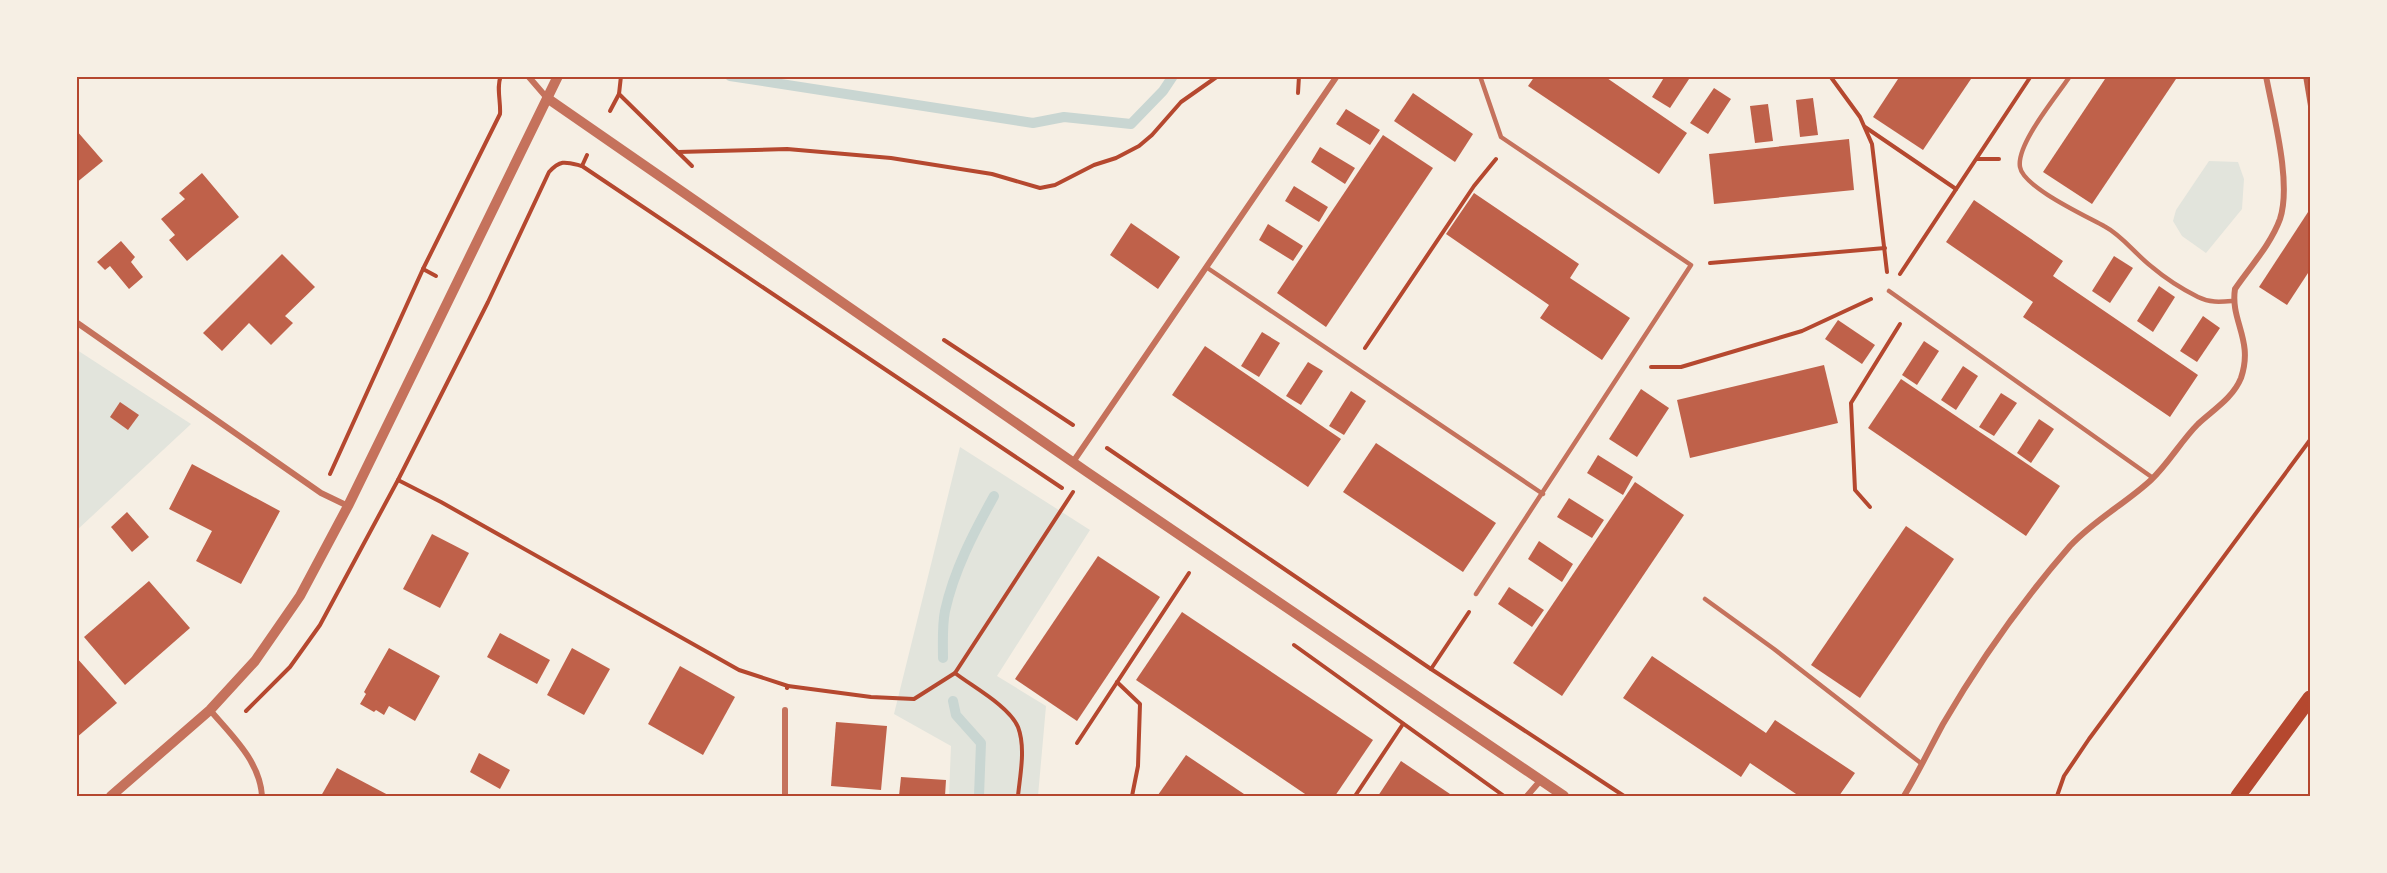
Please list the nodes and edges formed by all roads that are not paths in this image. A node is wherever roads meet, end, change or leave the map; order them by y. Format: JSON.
{"nodes":[{"id":1,"x":528,"y":76,"type":"edge"},
{"id":2,"x":558,"y":76,"type":"edge"},
{"id":3,"x":1337,"y":76,"type":"edge"},
{"id":4,"x":1480,"y":76,"type":"edge"},
{"id":5,"x":2070,"y":76,"type":"edge"},
{"id":6,"x":2266,"y":76,"type":"edge"},
{"id":7,"x":548,"y":98,"type":"junction"},
{"id":8,"x":1206,"y":267,"type":"junction"},
{"id":9,"x":1889,"y":291,"type":"road end"},
{"id":10,"x":2233,"y":301,"type":"junction"},
{"id":11,"x":76,"y":322,"type":"edge"},
{"id":12,"x":1073,"y":462,"type":"junction"},
{"id":13,"x":2153,"y":478,"type":"junction"},
{"id":14,"x":1543,"y":494,"type":"junction"},
{"id":15,"x":348,"y":506,"type":"junction"},
{"id":16,"x":1476,"y":594,"type":"road end"},
{"id":17,"x":1705,"y":599,"type":"dead end"},
{"id":18,"x":2310,"y":698,"type":"edge"},
{"id":19,"x":210,"y":710,"type":"junction"},
{"id":20,"x":785,"y":710,"type":"road end"},
{"id":21,"x":1923,"y":765,"type":"junction"},
{"id":22,"x":1540,"y":781,"type":"junction"},
{"id":23,"x":111,"y":796,"type":"edge"},
{"id":24,"x":262,"y":796,"type":"edge"},
{"id":25,"x":785,"y":796,"type":"edge"},
{"id":26,"x":1527,"y":796,"type":"edge"},
{"id":27,"x":1564,"y":796,"type":"edge"},
{"id":28,"x":1904,"y":796,"type":"edge"},
{"id":29,"x":2238,"y":796,"type":"edge"}],
"edges":[{"from":1,"to":7,"type":"street"},
{"from":2,"to":7,"type":"street"},
{"from":3,"to":8,"type":"street"},
{"from":4,"to":14,"type":"lane"},
{"from":5,"to":10,"type":"lane"},
{"from":6,"to":10,"type":"street"},
{"from":7,"to":12,"type":"street"},
{"from":7,"to":15,"type":"street"},
{"from":8,"to":12,"type":"street"},
{"from":8,"to":14,"type":"lane"},
{"from":9,"to":13,"type":"lane"},
{"from":10,"to":13,"type":"street"},
{"from":11,"to":15,"type":"street"},
{"from":12,"to":22,"type":"street"},
{"from":13,"to":21,"type":"street"},
{"from":14,"to":16,"type":"lane"},
{"from":15,"to":19,"type":"street"},
{"from":17,"to":21,"type":"lane"},
{"from":18,"to":29,"type":"main road"},
{"from":19,"to":23,"type":"street"},
{"from":19,"to":24,"type":"street"},
{"from":20,"to":25,"type":"street"},
{"from":21,"to":28,"type":"street"},
{"from":22,"to":26,"type":"street"},
{"from":22,"to":27,"type":"street"}]}
